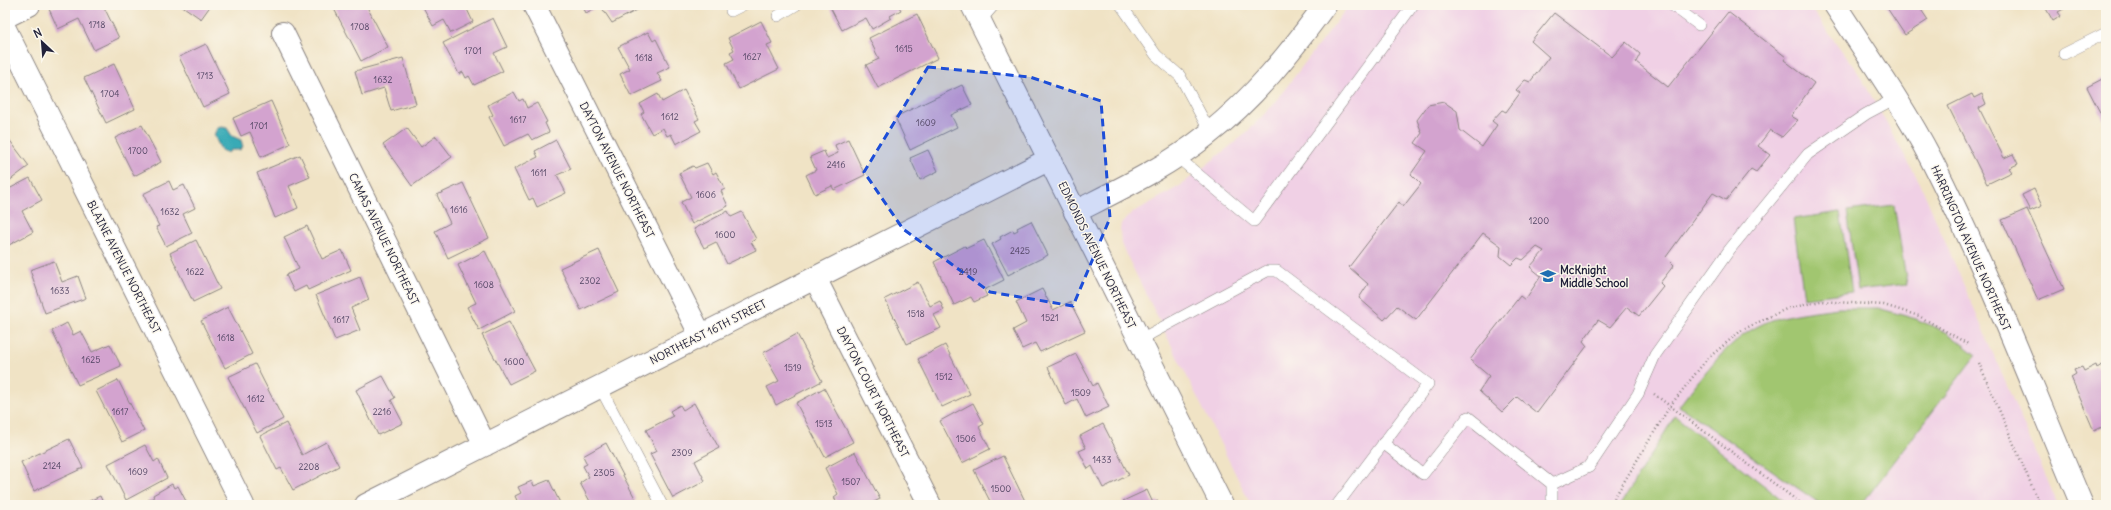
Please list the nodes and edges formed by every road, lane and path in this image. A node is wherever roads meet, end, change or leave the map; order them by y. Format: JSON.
{"nodes":[{"id":1,"x":29,"y":5,"type":"edge"},
{"id":2,"x":534,"y":5,"type":"edge"},
{"id":3,"x":743,"y":5,"type":"edge"},
{"id":4,"x":796,"y":5,"type":"edge"},
{"id":5,"x":1121,"y":5,"type":"edge"},
{"id":6,"x":1325,"y":5,"type":"edge"},
{"id":7,"x":1413,"y":5,"type":"edge"},
{"id":8,"x":1672,"y":5,"type":"edge"},
{"id":9,"x":1834,"y":5,"type":"edge"},
{"id":10,"x":982,"y":10,"type":"edge"},
{"id":11,"x":731,"y":11,"type":"dead end"},
{"id":12,"x":778,"y":16,"type":"dead end"},
{"id":13,"x":5,"y":17,"type":"edge"},
{"id":14,"x":1699,"y":25,"type":"dead end"},
{"id":15,"x":5,"y":29,"type":"edge"},
{"id":16,"x":283,"y":33,"type":"dead end"},
{"id":17,"x":2106,"y":33,"type":"edge"},
{"id":18,"x":2064,"y":54,"type":"dead end"},
{"id":19,"x":1896,"y":98,"type":"junction"},
{"id":20,"x":1210,"y":132,"type":"junction"},
{"id":21,"x":1176,"y":156,"type":"junction"},
{"id":22,"x":1050,"y":159,"type":"junction"},
{"id":23,"x":1075,"y":212,"type":"junction"},
{"id":24,"x":815,"y":278,"type":"junction"},
{"id":25,"x":701,"y":336,"type":"junction"},
{"id":26,"x":1139,"y":340,"type":"junction"},
{"id":27,"x":1968,"y":344,"type":"dead end"},
{"id":28,"x":1979,"y":363,"type":"dead end"},
{"id":29,"x":1642,"y":385,"type":"junction"},
{"id":30,"x":600,"y":387,"type":"junction"},
{"id":31,"x":1670,"y":406,"type":"junction"},
{"id":32,"x":1383,"y":443,"type":"junction"},
{"id":33,"x":485,"y":445,"type":"junction"},
{"id":34,"x":1552,"y":484,"type":"junction"},
{"id":35,"x":243,"y":505,"type":"edge"},
{"id":36,"x":366,"y":505,"type":"edge"},
{"id":37,"x":662,"y":505,"type":"edge"},
{"id":38,"x":930,"y":505,"type":"edge"},
{"id":39,"x":1222,"y":505,"type":"edge"},
{"id":40,"x":1337,"y":505,"type":"edge"},
{"id":41,"x":1552,"y":505,"type":"edge"},
{"id":42,"x":1610,"y":505,"type":"edge"},
{"id":43,"x":1803,"y":505,"type":"edge"},
{"id":44,"x":2040,"y":505,"type":"edge"},
{"id":45,"x":2082,"y":505,"type":"edge"}],
"edges":[{"from":1,"to":13,"type":"street"},
{"from":2,"to":25,"type":"street","name":"DAYTON AVENUE NORTHEAST"},
{"from":3,"to":11,"type":"lane"},
{"from":4,"to":12,"type":"lane"},
{"from":5,"to":20,"type":"lane"},
{"from":6,"to":20,"type":"street"},
{"from":7,"to":21,"type":"lane"},
{"from":8,"to":14,"type":"lane"},
{"from":9,"to":19,"type":"street","name":"HARRINGTON AVENUE NORTHEAST"},
{"from":10,"to":22,"type":"street","name":"EDMONDS AVENUE NORTHEAST"},
{"from":15,"to":35,"type":"street","name":"BLAINE AVENUE NORTHEAST"},
{"from":16,"to":33,"type":"street","name":"CAMAS AVENUE NORTHEAST"},
{"from":17,"to":18,"type":"lane"},
{"from":19,"to":29,"type":"lane"},
{"from":19,"to":45,"type":"street","name":"HARRINGTON AVENUE NORTHEAST"},
{"from":20,"to":21,"type":"street"},
{"from":21,"to":23,"type":"street"},
{"from":22,"to":23,"type":"street","name":"EDMONDS AVENUE NORTHEAST"},
{"from":22,"to":24,"type":"street","name":"NORTHEAST 16TH STREET"},
{"from":23,"to":26,"type":"street","name":"EDMONDS AVENUE NORTHEAST"},
{"from":24,"to":25,"type":"street","name":"NORTHEAST 16TH STREET"},
{"from":24,"to":38,"type":"street","name":"DAYTON COURT NORTHEAST"},
{"from":25,"to":30,"type":"street","name":"NORTHEAST 16TH STREET"},
{"from":26,"to":32,"type":"lane"},
{"from":26,"to":39,"type":"street","name":"EDMONDS AVENUE NORTHEAST"},
{"from":27,"to":31,"type":"path"},
{"from":28,"to":44,"type":"path"},
{"from":29,"to":31,"type":"path"},
{"from":29,"to":34,"type":"lane"},
{"from":30,"to":33,"type":"street","name":"NORTHEAST 16TH STREET"},
{"from":30,"to":37,"type":"lane"},
{"from":31,"to":42,"type":"path"},
{"from":31,"to":43,"type":"path"},
{"from":32,"to":34,"type":"lane"},
{"from":32,"to":40,"type":"lane"},
{"from":33,"to":36,"type":"street","name":"NORTHEAST 16TH STREET"},
{"from":34,"to":41,"type":"lane"}]}
